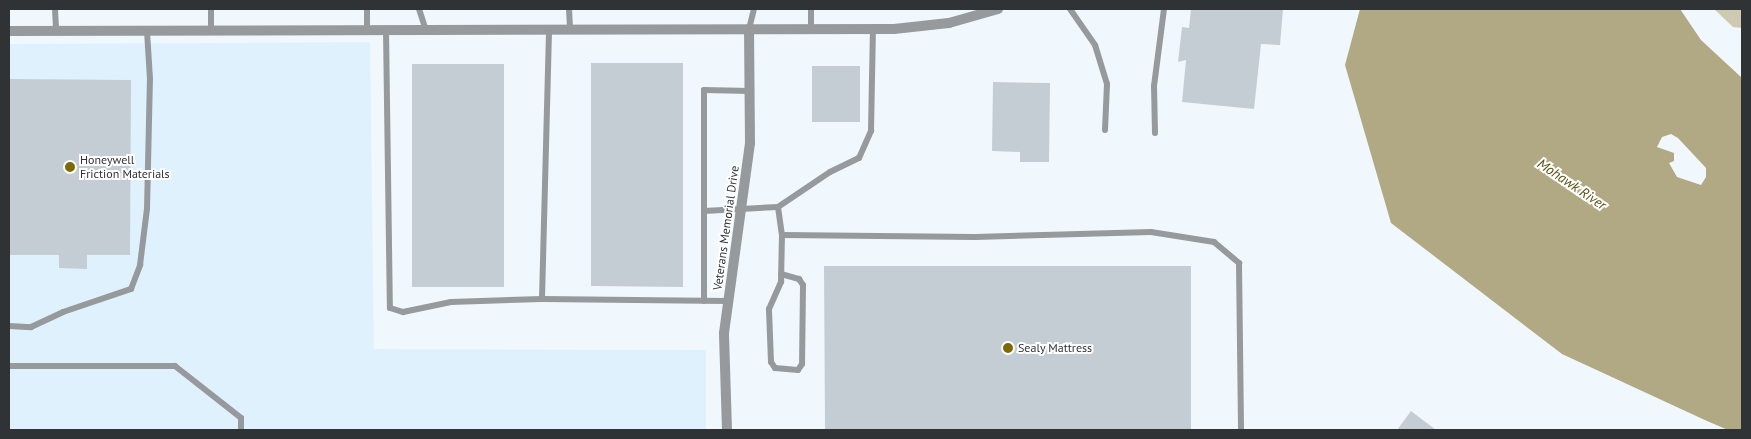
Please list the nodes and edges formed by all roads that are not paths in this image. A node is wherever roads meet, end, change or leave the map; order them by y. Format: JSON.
{"nodes":[{"id":1,"x":55,"y":9,"type":"edge"},
{"id":2,"x":211,"y":9,"type":"edge"},
{"id":3,"x":367,"y":9,"type":"edge"},
{"id":4,"x":419,"y":9,"type":"edge"},
{"id":5,"x":569,"y":9,"type":"edge"},
{"id":6,"x":754,"y":9,"type":"edge"},
{"id":7,"x":811,"y":9,"type":"edge"},
{"id":8,"x":998,"y":9,"type":"edge"},
{"id":9,"x":1070,"y":9,"type":"edge"},
{"id":10,"x":1164,"y":9,"type":"edge"},
{"id":11,"x":749,"y":29,"type":"junction"},
{"id":12,"x":811,"y":29,"type":"junction"},
{"id":13,"x":873,"y":29,"type":"junction"},
{"id":14,"x":367,"y":30,"type":"junction"},
{"id":15,"x":386,"y":30,"type":"junction"},
{"id":16,"x":426,"y":30,"type":"junction"},
{"id":17,"x":549,"y":30,"type":"junction"},
{"id":18,"x":570,"y":30,"type":"junction"},
{"id":19,"x":9,"y":31,"type":"edge"},
{"id":20,"x":56,"y":31,"type":"junction"},
{"id":21,"x":147,"y":31,"type":"junction"},
{"id":22,"x":211,"y":31,"type":"junction"},
{"id":23,"x":750,"y":91,"type":"junction"},
{"id":24,"x":1105,"y":130,"type":"dead end"},
{"id":25,"x":1155,"y":133,"type":"dead end"},
{"id":26,"x":742,"y":207,"type":"junction"},
{"id":27,"x":778,"y":207,"type":"junction"},
{"id":28,"x":704,"y":211,"type":"junction"},
{"id":29,"x":782,"y":236,"type":"junction"},
{"id":30,"x":781,"y":274,"type":"junction"},
{"id":31,"x":542,"y":299,"type":"junction"},
{"id":32,"x":704,"y":301,"type":"junction"},
{"id":33,"x":728,"y":301,"type":"junction"},
{"id":34,"x":9,"y":326,"type":"edge"},
{"id":35,"x":9,"y":366,"type":"edge"},
{"id":36,"x":241,"y":430,"type":"edge"},
{"id":37,"x":727,"y":430,"type":"edge"},
{"id":38,"x":1241,"y":430,"type":"edge"}],
"edges":[{"from":1,"to":20,"type":"lane"},
{"from":2,"to":22,"type":"lane"},
{"from":3,"to":14,"type":"lane"},
{"from":4,"to":16,"type":"lane"},
{"from":5,"to":18,"type":"lane"},
{"from":6,"to":11,"type":"lane"},
{"from":7,"to":12,"type":"lane"},
{"from":8,"to":13,"type":"street"},
{"from":9,"to":24,"type":"lane"},
{"from":10,"to":25,"type":"lane"},
{"from":11,"to":12,"type":"street"},
{"from":11,"to":18,"type":"street"},
{"from":11,"to":23,"type":"street","name":"Veterans Memorial Drive"},
{"from":12,"to":13,"type":"street"},
{"from":13,"to":27,"type":"lane"},
{"from":14,"to":15,"type":"street"},
{"from":14,"to":22,"type":"street"},
{"from":15,"to":16,"type":"street"},
{"from":15,"to":31,"type":"lane"},
{"from":16,"to":17,"type":"street"},
{"from":17,"to":18,"type":"street"},
{"from":17,"to":31,"type":"lane"},
{"from":19,"to":20,"type":"street"},
{"from":20,"to":21,"type":"street"},
{"from":21,"to":22,"type":"street"},
{"from":21,"to":34,"type":"lane"},
{"from":23,"to":26,"type":"street","name":"Veterans Memorial Drive"},
{"from":23,"to":28,"type":"lane"},
{"from":26,"to":27,"type":"lane"},
{"from":26,"to":28,"type":"lane"},
{"from":26,"to":33,"type":"street","name":"Veterans Memorial Drive"},
{"from":27,"to":29,"type":"lane"},
{"from":28,"to":32,"type":"lane"},
{"from":29,"to":30,"type":"lane"},
{"from":29,"to":38,"type":"lane"},
{"from":30,"to":30,"type":"lane"},
{"from":31,"to":32,"type":"lane"},
{"from":32,"to":33,"type":"lane"},
{"from":33,"to":37,"type":"street","name":"Veterans Memorial Drive"},
{"from":35,"to":36,"type":"lane"}]}
